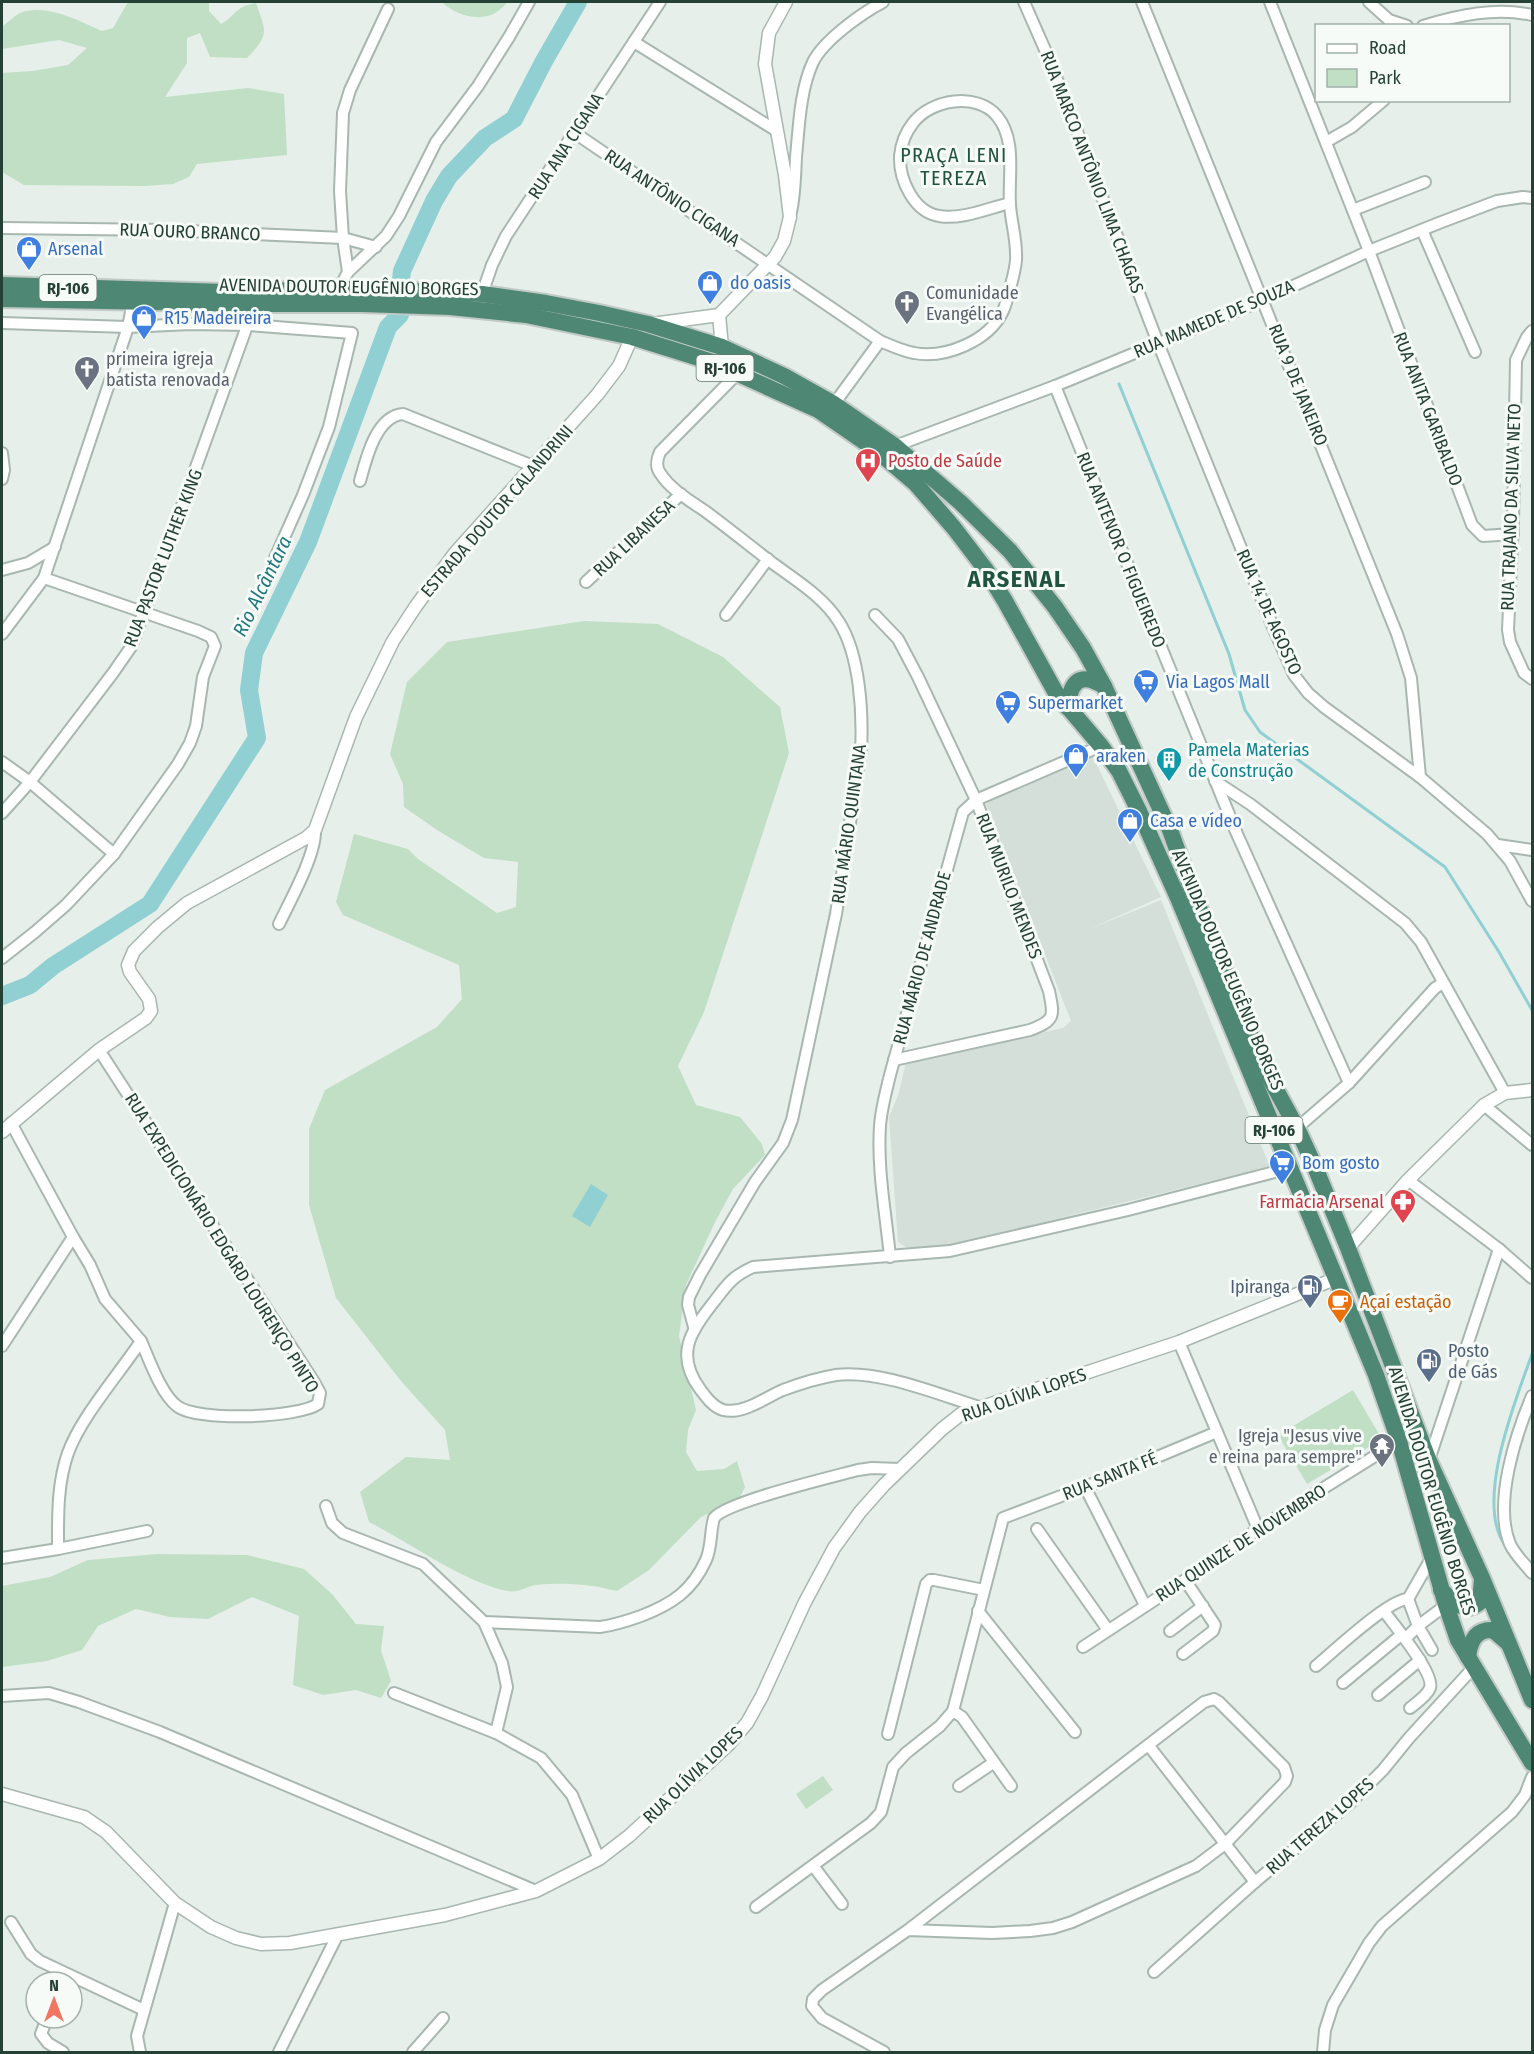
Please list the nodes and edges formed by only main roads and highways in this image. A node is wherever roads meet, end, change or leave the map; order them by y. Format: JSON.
{"nodes":[{"id":1,"x":2,"y":285,"type":"edge"},
{"id":2,"x":362,"y":297,"type":"junction"},
{"id":3,"x":2,"y":299,"type":"edge"},
{"id":4,"x":450,"y":300,"type":"junction"},
{"id":5,"x":1104,"y":686,"type":"junction"},
{"id":6,"x":1067,"y":707,"type":"junction"},
{"id":7,"x":1482,"y":1578,"type":"junction"},
{"id":8,"x":1443,"y":1597,"type":"junction"},
{"id":9,"x":1511,"y":1646,"type":"junction"},
{"id":10,"x":1471,"y":1662,"type":"junction"},
{"id":11,"x":1533,"y":1700,"type":"edge"},
{"id":12,"x":1533,"y":1763,"type":"edge"}],
"edges":[{"from":1,"to":2,"type":"highway","name":"AVENIDA DOUTOR EUGÊNIO BORGES","number":"RJ-106"},
{"from":2,"to":3,"type":"highway","name":"AVENIDA DOUTOR EUGÊNIO BORGES","number":"RJ-106"},
{"from":2,"to":4,"type":"highway","name":"AVENIDA DOUTOR EUGÊNIO BORGES","number":"RJ-106"},
{"from":4,"to":5,"type":"highway","name":"AVENIDA DOUTOR EUGÊNIO BORGES","number":"RJ-106"},
{"from":4,"to":6,"type":"highway","name":"AVENIDA DOUTOR EUGÊNIO BORGES","number":"RJ-106"},
{"from":5,"to":6,"type":"highway"},
{"from":5,"to":7,"type":"highway","name":"AVENIDA DOUTOR EUGÊNIO BORGES","number":"RJ-106"},
{"from":6,"to":8,"type":"highway","name":"AVENIDA DOUTOR EUGÊNIO BORGES","number":"RJ-106"},
{"from":7,"to":8,"type":"highway"},
{"from":7,"to":9,"type":"highway","name":"AVENIDA DOUTOR EUGÊNIO BORGES","number":"RJ-106"},
{"from":8,"to":10,"type":"highway","name":"AVENIDA DOUTOR EUGÊNIO BORGES","number":"RJ-106"},
{"from":9,"to":10,"type":"highway"},
{"from":9,"to":11,"type":"highway","name":"AVENIDA DOUTOR EUGÊNIO BORGES","number":"RJ-106"},
{"from":10,"to":12,"type":"highway","name":"AVENIDA DOUTOR EUGÊNIO BORGES","number":"RJ-106"}]}
